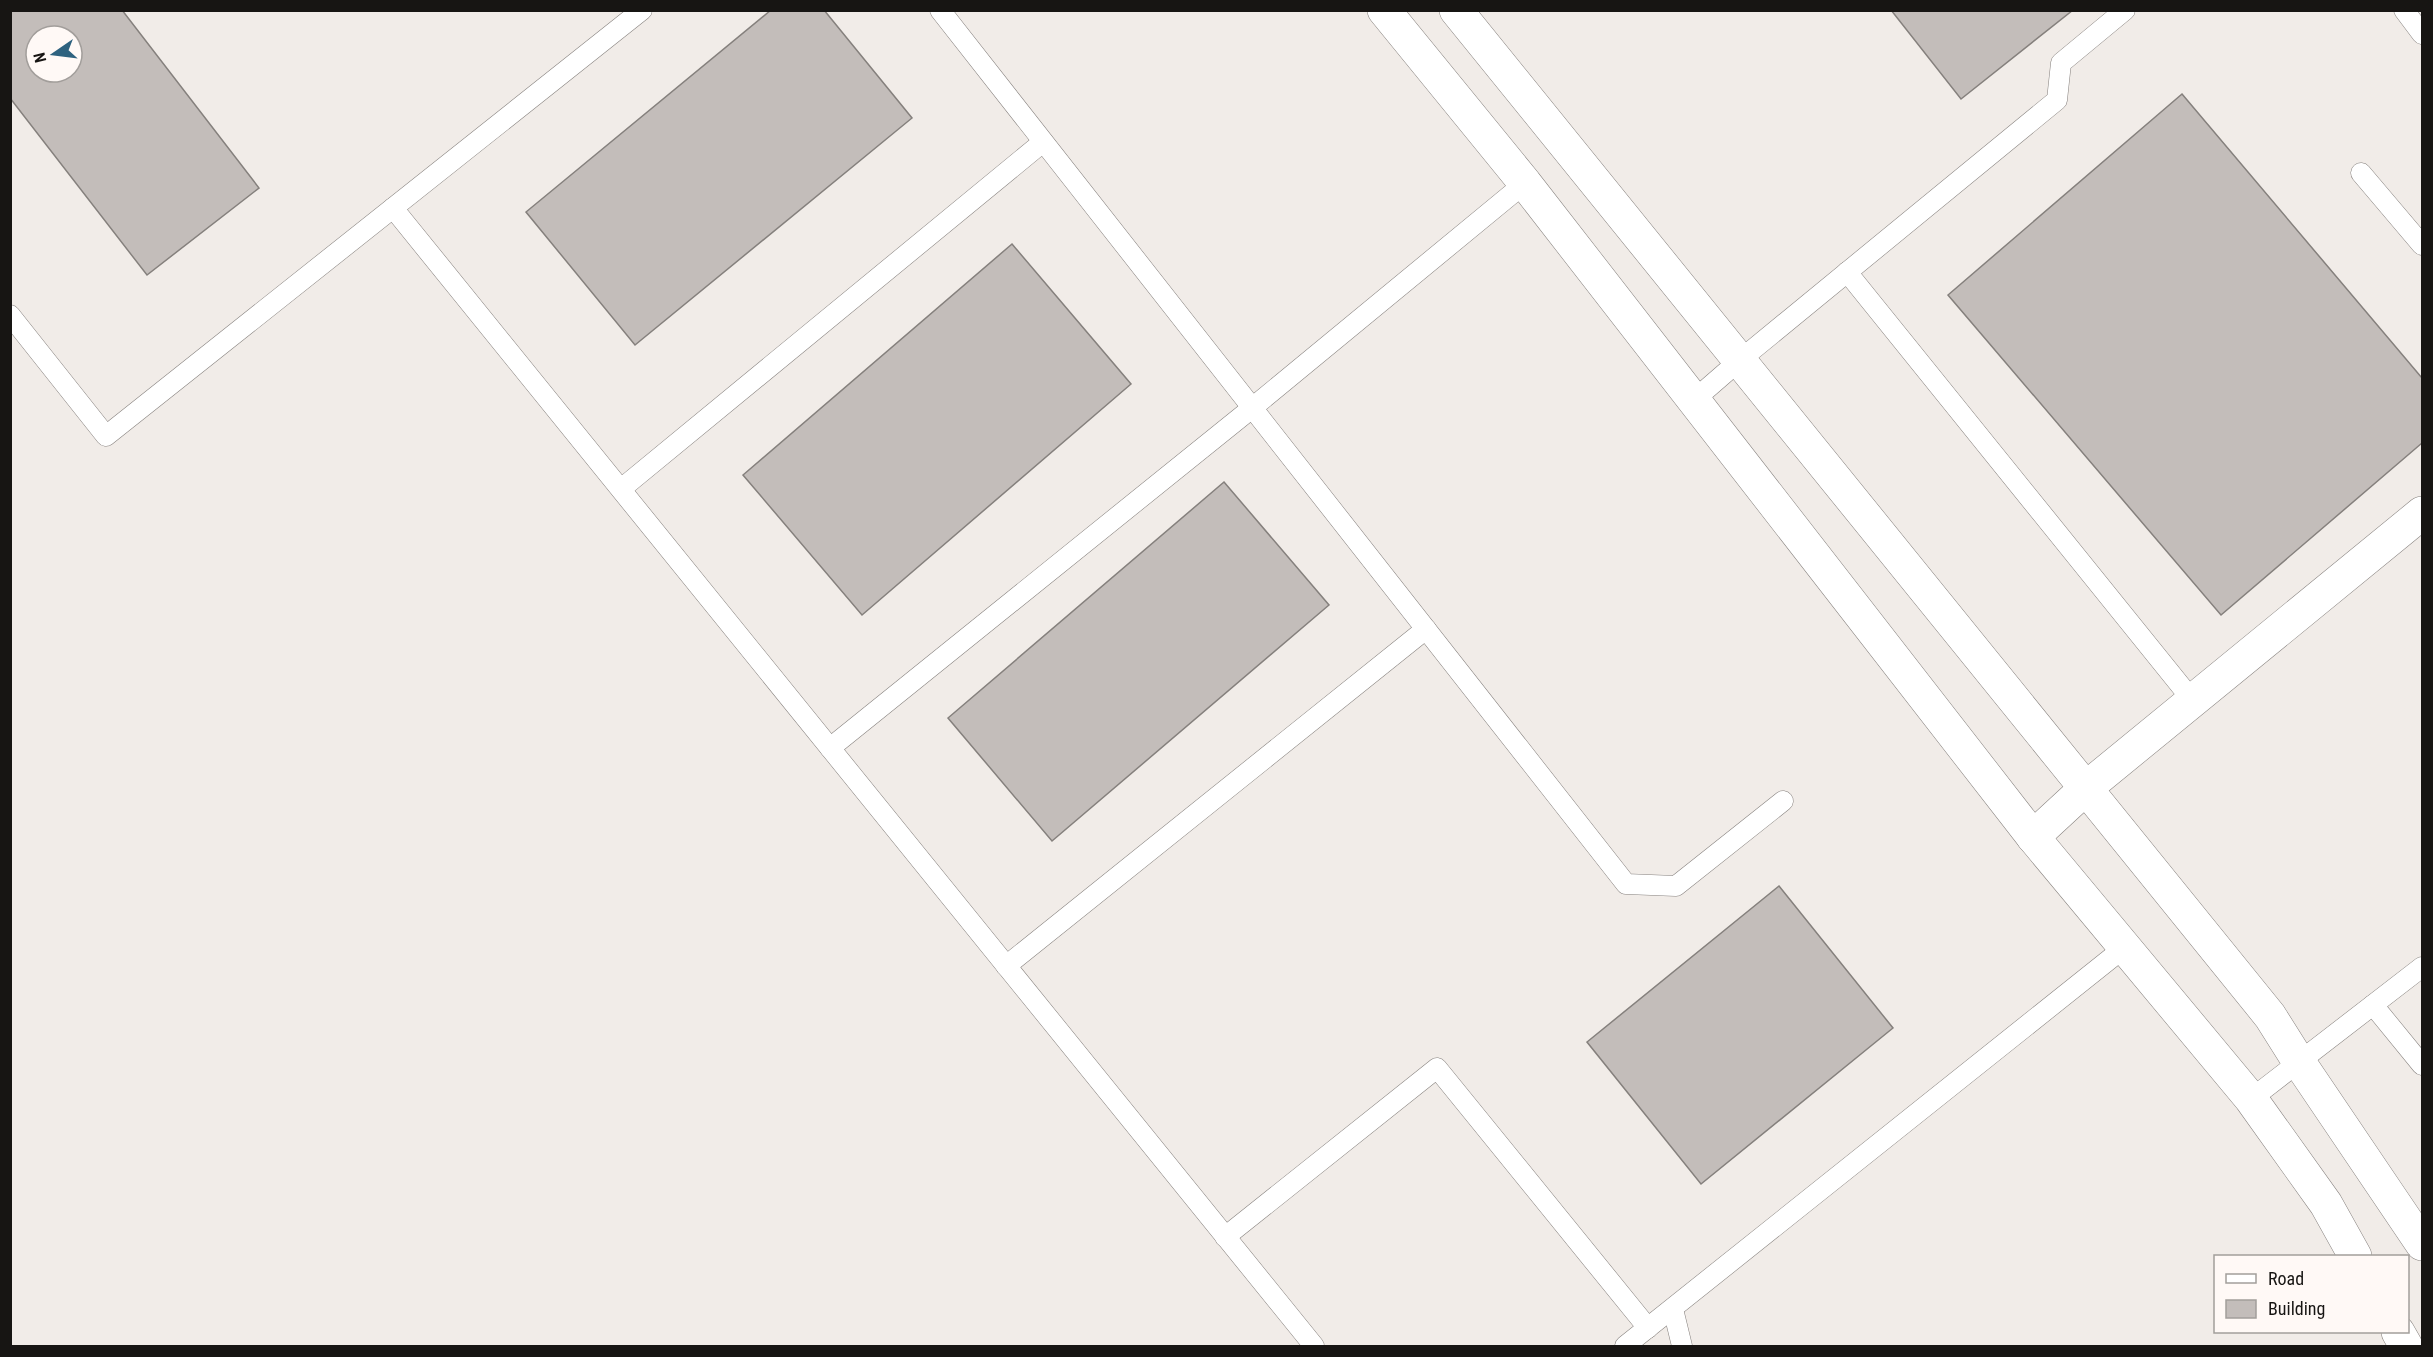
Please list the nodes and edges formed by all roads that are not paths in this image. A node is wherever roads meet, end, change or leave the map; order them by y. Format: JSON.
{"nodes":[{"id":1,"x":642,"y":10,"type":"edge"},
{"id":2,"x":940,"y":10,"type":"edge"},
{"id":3,"x":1384,"y":10,"type":"edge"},
{"id":4,"x":1456,"y":10,"type":"edge"},
{"id":5,"x":2125,"y":10,"type":"edge"},
{"id":6,"x":2404,"y":10,"type":"edge"},
{"id":7,"x":2422,"y":34,"type":"edge"},
{"id":8,"x":1043,"y":142,"type":"junction"},
{"id":9,"x":2361,"y":173,"type":"dead end"},
{"id":10,"x":1525,"y":183,"type":"junction"},
{"id":11,"x":393,"y":208,"type":"junction"},
{"id":12,"x":2422,"y":245,"type":"edge"},
{"id":13,"x":1847,"y":272,"type":"junction"},
{"id":14,"x":10,"y":315,"type":"edge"},
{"id":15,"x":1740,"y":360,"type":"junction"},
{"id":16,"x":1694,"y":400,"type":"junction"},
{"id":17,"x":1252,"y":408,"type":"junction"},
{"id":18,"x":621,"y":489,"type":"junction"},
{"id":19,"x":2422,"y":513,"type":"edge"},
{"id":20,"x":1426,"y":629,"type":"junction"},
{"id":21,"x":2193,"y":700,"type":"junction"},
{"id":22,"x":830,"y":748,"type":"junction"},
{"id":23,"x":2086,"y":788,"type":"junction"},
{"id":24,"x":1783,"y":801,"type":"dead end"},
{"id":25,"x":2033,"y":837,"type":"junction"},
{"id":26,"x":2125,"y":947,"type":"junction"},
{"id":27,"x":1006,"y":966,"type":"junction"},
{"id":28,"x":2422,"y":967,"type":"edge"},
{"id":29,"x":2373,"y":1005,"type":"junction"},
{"id":30,"x":2299,"y":1062,"type":"junction"},
{"id":31,"x":2422,"y":1065,"type":"edge"},
{"id":32,"x":2251,"y":1099,"type":"junction"},
{"id":33,"x":1225,"y":1237,"type":"junction"},
{"id":34,"x":2422,"y":1245,"type":"edge"},
{"id":35,"x":2354,"y":1255,"type":"edge"},
{"id":36,"x":1672,"y":1309,"type":"junction"},
{"id":37,"x":1648,"y":1328,"type":"junction"},
{"id":38,"x":2399,"y":1333,"type":"edge"},
{"id":39,"x":1314,"y":1347,"type":"edge"},
{"id":40,"x":1625,"y":1347,"type":"edge"},
{"id":41,"x":1682,"y":1347,"type":"edge"},
{"id":42,"x":2406,"y":1347,"type":"edge"}],
"edges":[{"from":1,"to":11,"type":"lane"},
{"from":2,"to":8,"type":"lane"},
{"from":3,"to":10,"type":"street"},
{"from":4,"to":15,"type":"street"},
{"from":5,"to":13,"type":"lane"},
{"from":6,"to":7,"type":"lane"},
{"from":8,"to":17,"type":"lane"},
{"from":8,"to":18,"type":"lane"},
{"from":9,"to":12,"type":"lane"},
{"from":10,"to":16,"type":"street"},
{"from":10,"to":17,"type":"lane"},
{"from":11,"to":14,"type":"lane"},
{"from":11,"to":18,"type":"lane"},
{"from":13,"to":15,"type":"lane"},
{"from":13,"to":21,"type":"lane"},
{"from":15,"to":16,"type":"lane"},
{"from":15,"to":23,"type":"street"},
{"from":16,"to":25,"type":"street"},
{"from":17,"to":20,"type":"lane"},
{"from":17,"to":22,"type":"lane"},
{"from":18,"to":22,"type":"lane"},
{"from":19,"to":21,"type":"street"},
{"from":20,"to":24,"type":"lane"},
{"from":20,"to":27,"type":"lane"},
{"from":21,"to":23,"type":"street"},
{"from":22,"to":27,"type":"lane"},
{"from":23,"to":25,"type":"street"},
{"from":23,"to":30,"type":"street"},
{"from":25,"to":26,"type":"street"},
{"from":26,"to":32,"type":"street"},
{"from":26,"to":36,"type":"lane"},
{"from":27,"to":33,"type":"lane"},
{"from":28,"to":29,"type":"lane"},
{"from":29,"to":30,"type":"lane"},
{"from":29,"to":31,"type":"lane"},
{"from":30,"to":32,"type":"lane"},
{"from":30,"to":34,"type":"street"},
{"from":32,"to":35,"type":"street"},
{"from":33,"to":37,"type":"lane"},
{"from":33,"to":39,"type":"lane"},
{"from":36,"to":37,"type":"lane"},
{"from":36,"to":41,"type":"lane"},
{"from":37,"to":40,"type":"lane"},
{"from":38,"to":42,"type":"street"}]}
